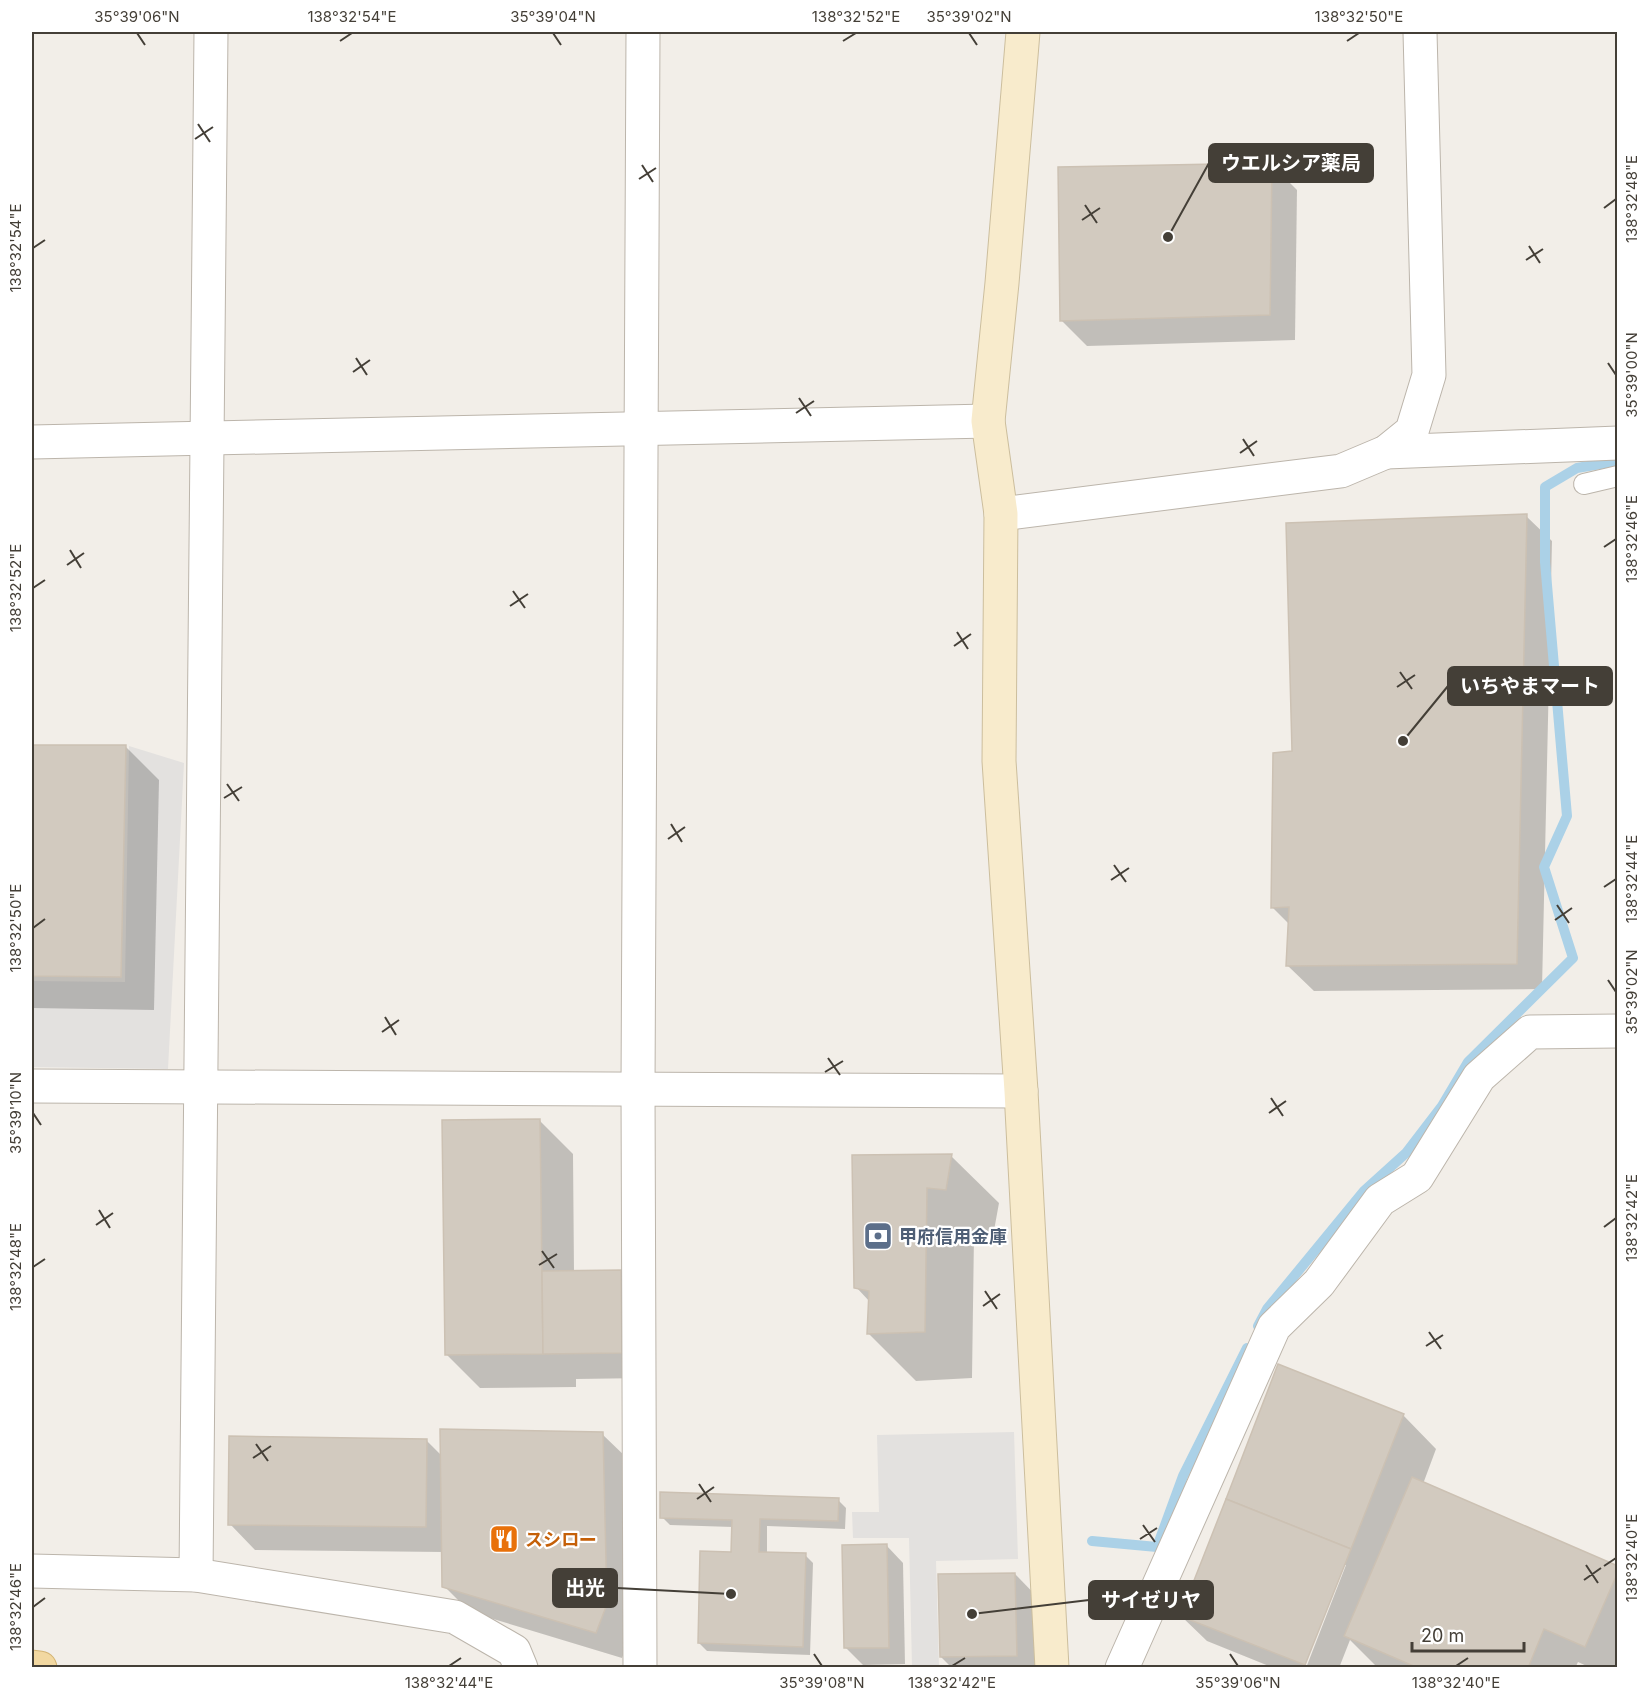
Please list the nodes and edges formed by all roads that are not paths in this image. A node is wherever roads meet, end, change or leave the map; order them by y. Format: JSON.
{"nodes":[{"id":1,"x":211,"y":32,"type":"edge"},
{"id":2,"x":643,"y":32,"type":"edge"},
{"id":3,"x":1023,"y":32,"type":"edge"},
{"id":4,"x":1420,"y":32,"type":"edge"},
{"id":5,"x":988,"y":421,"type":"junction"},
{"id":6,"x":640,"y":430,"type":"junction"},
{"id":7,"x":207,"y":439,"type":"junction"},
{"id":8,"x":32,"y":442,"type":"edge"},
{"id":9,"x":1617,"y":443,"type":"edge"},
{"id":10,"x":1386,"y":452,"type":"junction"},
{"id":11,"x":1617,"y":476,"type":"edge"},
{"id":12,"x":1584,"y":484,"type":"dead end"},
{"id":13,"x":1001,"y":514,"type":"junction"},
{"id":14,"x":1617,"y":1031,"type":"edge"},
{"id":15,"x":32,"y":1086,"type":"edge"},
{"id":16,"x":201,"y":1087,"type":"junction"},
{"id":17,"x":638,"y":1089,"type":"junction"},
{"id":18,"x":1021,"y":1091,"type":"junction"},
{"id":19,"x":32,"y":1571,"type":"edge"},
{"id":20,"x":196,"y":1575,"type":"junction"},
{"id":21,"x":32,"y":1667,"type":"edge"},
{"id":22,"x":40,"y":1668,"type":"edge"},
{"id":23,"x":521,"y":1668,"type":"edge"},
{"id":24,"x":640,"y":1668,"type":"edge"},
{"id":25,"x":1052,"y":1668,"type":"edge"},
{"id":26,"x":1122,"y":1668,"type":"edge"}],
"edges":[{"from":1,"to":7,"type":"street"},
{"from":2,"to":6,"type":"street"},
{"from":3,"to":5,"type":"street"},
{"from":4,"to":10,"type":"street"},
{"from":5,"to":6,"type":"street"},
{"from":5,"to":13,"type":"street"},
{"from":6,"to":7,"type":"street"},
{"from":6,"to":17,"type":"street"},
{"from":7,"to":8,"type":"street"},
{"from":7,"to":16,"type":"street"},
{"from":9,"to":10,"type":"street"},
{"from":10,"to":13,"type":"street"},
{"from":11,"to":12,"type":"lane"},
{"from":13,"to":18,"type":"street"},
{"from":14,"to":26,"type":"street"},
{"from":15,"to":16,"type":"street"},
{"from":16,"to":17,"type":"street"},
{"from":16,"to":20,"type":"street"},
{"from":17,"to":18,"type":"street"},
{"from":17,"to":24,"type":"street"},
{"from":18,"to":25,"type":"street"},
{"from":19,"to":20,"type":"street"},
{"from":20,"to":23,"type":"street"},
{"from":21,"to":22,"type":"main road"}]}
